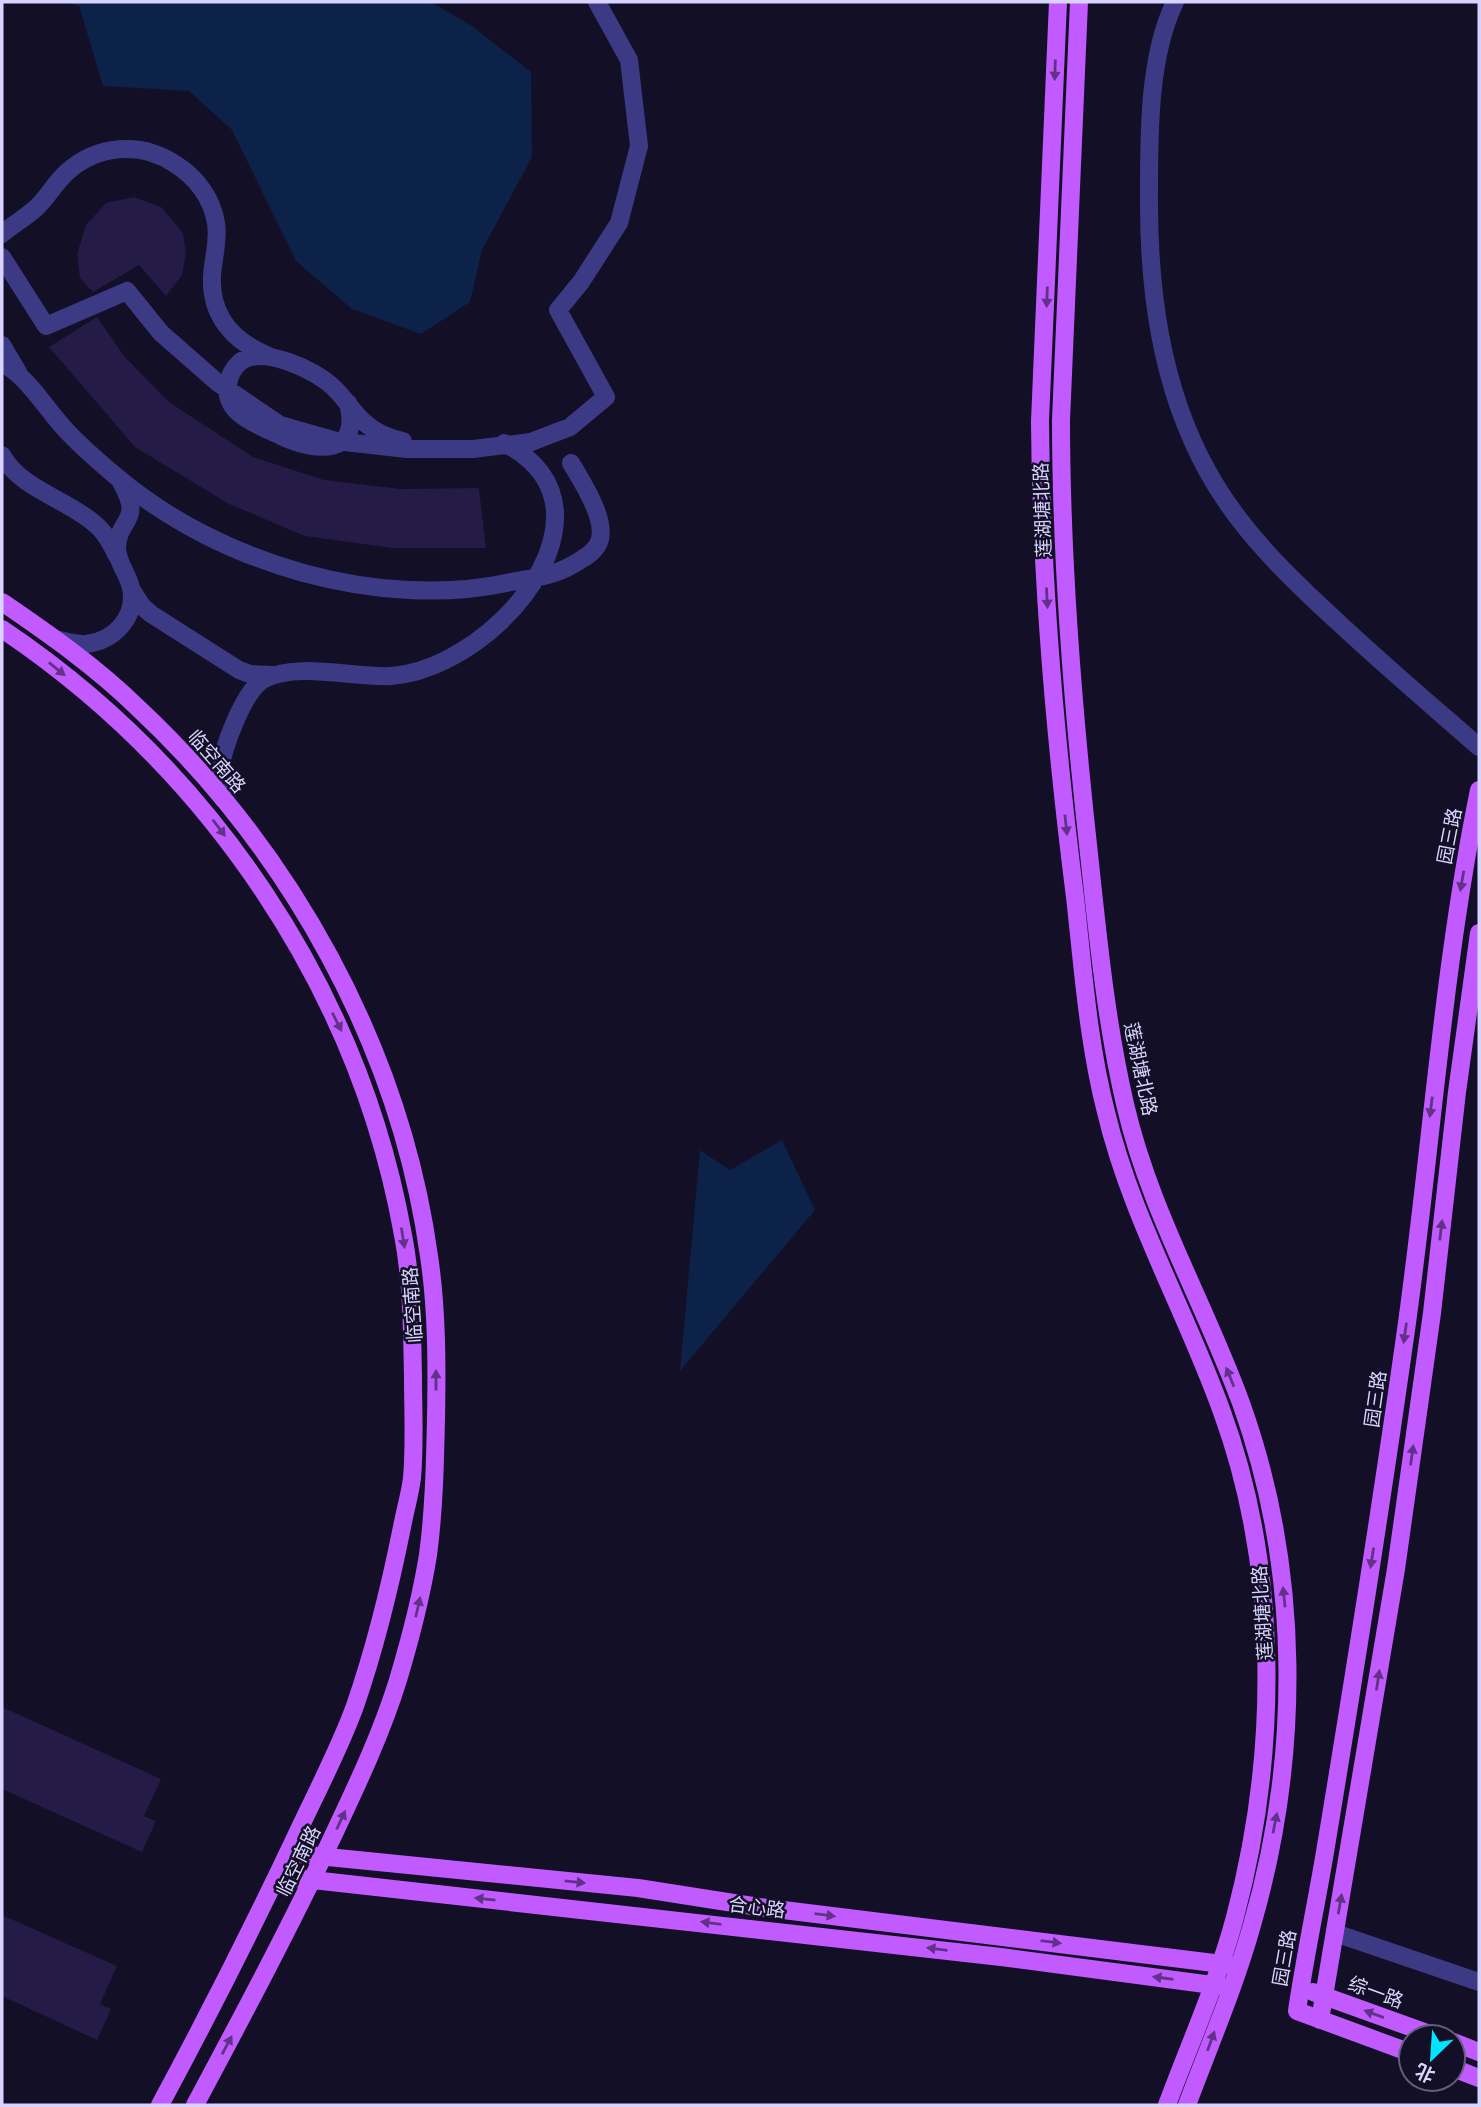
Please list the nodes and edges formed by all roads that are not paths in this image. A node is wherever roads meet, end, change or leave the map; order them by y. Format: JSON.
{"nodes":[{"id":1,"x":597,"y":2,"type":"edge"},
{"id":2,"x":1058,"y":2,"type":"edge"},
{"id":3,"x":1079,"y":2,"type":"edge"},
{"id":4,"x":1175,"y":2,"type":"edge"},
{"id":5,"x":2,"y":234,"type":"edge"},
{"id":6,"x":2,"y":257,"type":"edge"},
{"id":7,"x":232,"y":332,"type":"junction"},
{"id":8,"x":2,"y":345,"type":"edge"},
{"id":9,"x":276,"y":358,"type":"junction"},
{"id":10,"x":2,"y":363,"type":"edge"},
{"id":11,"x":233,"y":371,"type":"junction"},
{"id":12,"x":22,"y":379,"type":"junction"},
{"id":13,"x":227,"y":389,"type":"junction"},
{"id":14,"x":348,"y":403,"type":"junction"},
{"id":15,"x":376,"y":432,"type":"junction"},
{"id":16,"x":344,"y":439,"type":"junction"},
{"id":17,"x":507,"y":445,"type":"junction"},
{"id":18,"x":2,"y":454,"type":"edge"},
{"id":19,"x":571,"y":463,"type":"dead end"},
{"id":20,"x":120,"y":479,"type":"junction"},
{"id":21,"x":120,"y":562,"type":"junction"},
{"id":22,"x":561,"y":572,"type":"junction"},
{"id":23,"x":535,"y":577,"type":"junction"},
{"id":24,"x":131,"y":588,"type":"junction"},
{"id":25,"x":2,"y":602,"type":"edge"},
{"id":26,"x":518,"y":603,"type":"junction"},
{"id":27,"x":2,"y":629,"type":"edge"},
{"id":28,"x":54,"y":639,"type":"junction"},
{"id":29,"x":280,"y":675,"type":"junction"},
{"id":30,"x":1479,"y":747,"type":"edge"},
{"id":31,"x":1479,"y":790,"type":"edge"},
{"id":32,"x":223,"y":799,"type":"junction"},
{"id":33,"x":1479,"y":933,"type":"edge"},
{"id":34,"x":288,"y":1853,"type":"junction"},
{"id":35,"x":323,"y":1856,"type":"junction"},
{"id":36,"x":277,"y":1876,"type":"junction"},
{"id":37,"x":312,"y":1881,"type":"junction"},
{"id":38,"x":1335,"y":1933,"type":"junction"},
{"id":39,"x":1219,"y":1963,"type":"junction"},
{"id":40,"x":1238,"y":1966,"type":"junction"},
{"id":41,"x":1479,"y":1982,"type":"edge"},
{"id":42,"x":1212,"y":1985,"type":"junction"},
{"id":43,"x":1300,"y":1987,"type":"junction"},
{"id":44,"x":1231,"y":1988,"type":"junction"},
{"id":45,"x":1324,"y":1996,"type":"junction"},
{"id":46,"x":1320,"y":2020,"type":"junction"},
{"id":47,"x":1399,"y":2023,"type":"edge"},
{"id":48,"x":1397,"y":2048,"type":"edge"},
{"id":49,"x":160,"y":2105,"type":"edge"},
{"id":50,"x":195,"y":2105,"type":"edge"},
{"id":51,"x":1167,"y":2105,"type":"edge"},
{"id":52,"x":1187,"y":2105,"type":"edge"}],
"edges":[{"from":1,"to":17,"type":"street"},
{"from":2,"to":39,"type":"main road","name":"莲湖塘北路","one_way":true},
{"from":40,"to":3,"type":"main road","name":"莲湖塘北路","one_way":true},
{"from":4,"to":30,"type":"street"},
{"from":5,"to":7,"type":"street"},
{"from":6,"to":13,"type":"street"},
{"from":7,"to":9,"type":"street"},
{"from":7,"to":11,"type":"street"},
{"from":8,"to":12,"type":"street"},
{"from":9,"to":11,"type":"street"},
{"from":9,"to":14,"type":"street"},
{"from":10,"to":12,"type":"street"},
{"from":11,"to":13,"type":"street"},
{"from":12,"to":20,"type":"street"},
{"from":13,"to":16,"type":"street"},
{"from":14,"to":15,"type":"street"},
{"from":14,"to":16,"type":"street"},
{"from":15,"to":16,"type":"street"},
{"from":15,"to":17,"type":"street"},
{"from":16,"to":17,"type":"street"},
{"from":17,"to":23,"type":"street"},
{"from":18,"to":21,"type":"street"},
{"from":19,"to":22,"type":"street"},
{"from":20,"to":21,"type":"street"},
{"from":20,"to":23,"type":"street"},
{"from":21,"to":24,"type":"street"},
{"from":22,"to":23,"type":"street"},
{"from":22,"to":26,"type":"street"},
{"from":23,"to":26,"type":"street"},
{"from":24,"to":28,"type":"street"},
{"from":24,"to":29,"type":"street"},
{"from":25,"to":28,"type":"main road","name":"临空南路"},
{"from":26,"to":29,"type":"street"},
{"from":27,"to":34,"type":"main road","name":"临空南路","one_way":true},
{"from":28,"to":32,"type":"main road","name":"临空南路"},
{"from":29,"to":32,"type":"street"},
{"from":31,"to":43,"type":"main road","name":"园三路","one_way":true},
{"from":35,"to":32,"type":"main road","name":"临空南路","one_way":true},
{"from":38,"to":33,"type":"main road","one_way":true},
{"from":34,"to":35,"type":"main road","name":"合心路"},
{"from":34,"to":36,"type":"main road","name":"临空南路"},
{"from":35,"to":37,"type":"main road","name":"临空南路"},
{"from":35,"to":39,"type":"main road","name":"合心路","one_way":true},
{"from":36,"to":37,"type":"main road","name":"合心路"},
{"from":36,"to":49,"type":"main road","name":"临空南路"},
{"from":42,"to":37,"type":"main road","name":"合心路","one_way":true},
{"from":50,"to":37,"type":"main road","name":"临空南路","one_way":true},
{"from":38,"to":41,"type":"street"},
{"from":38,"to":45,"type":"main road"},
{"from":39,"to":40,"type":"main road","name":"合心路"},
{"from":39,"to":42,"type":"main road","name":"莲湖塘北路"},
{"from":40,"to":44,"type":"main road","name":"莲湖塘北路"},
{"from":42,"to":44,"type":"main road","name":"合心路"},
{"from":42,"to":51,"type":"main road","name":"莲湖塘北路"},
{"from":43,"to":45,"type":"main road","name":"综一路"},
{"from":43,"to":46,"type":"main road","name":"园三路"},
{"from":52,"to":44,"type":"main road","name":"莲湖塘北路","one_way":true},
{"from":45,"to":46,"type":"main road"},
{"from":47,"to":45,"type":"main road","name":"综一路","one_way":true},
{"from":46,"to":48,"type":"main road"}]}
